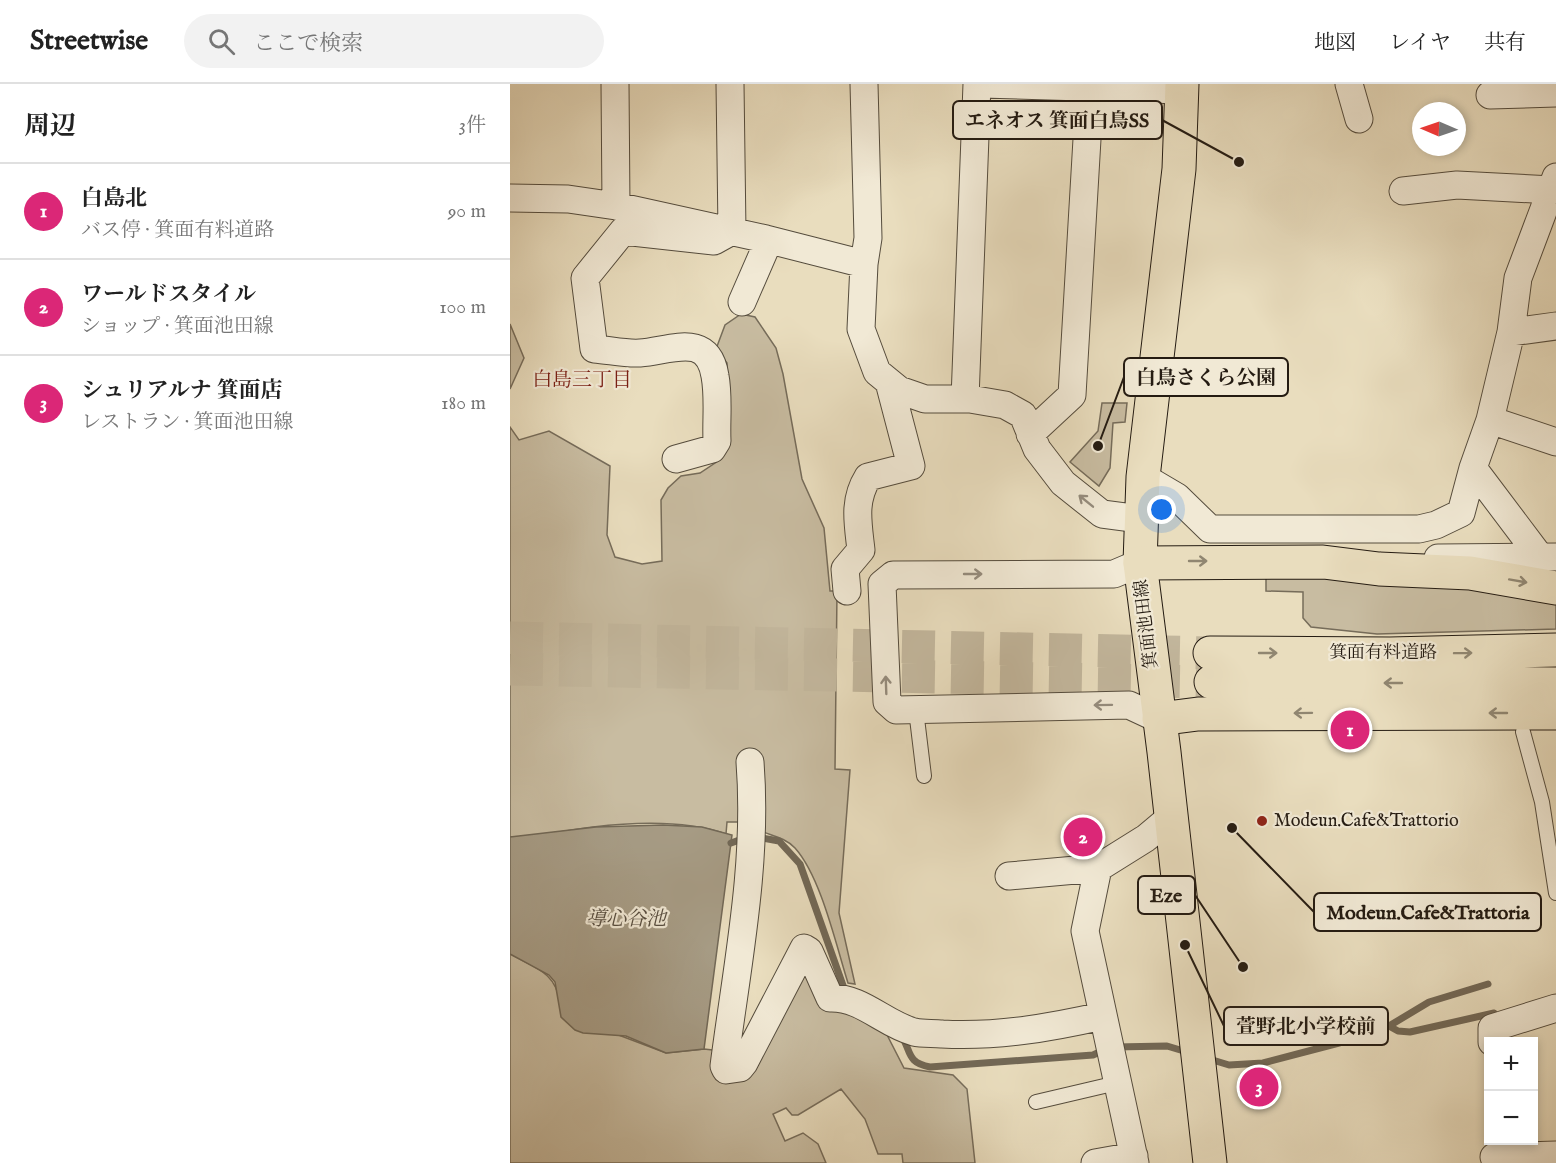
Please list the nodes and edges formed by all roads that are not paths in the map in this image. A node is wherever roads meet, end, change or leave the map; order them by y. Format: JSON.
{"nodes":[{"id":1,"x":615,"y":84,"type":"edge"},
{"id":2,"x":730,"y":84,"type":"edge"},
{"id":3,"x":864,"y":84,"type":"edge"},
{"id":4,"x":977,"y":84,"type":"edge"},
{"id":5,"x":982,"y":84,"type":"edge"},
{"id":6,"x":1349,"y":84,"type":"edge"},
{"id":7,"x":1182,"y":87,"type":"edge"},
{"id":8,"x":1090,"y":88,"type":"junction"},
{"id":9,"x":1556,"y":93,"type":"edge"},
{"id":10,"x":1490,"y":95,"type":"dead end"},
{"id":11,"x":1359,"y":119,"type":"dead end"},
{"id":12,"x":1403,"y":191,"type":"dead end"},
{"id":13,"x":510,"y":198,"type":"edge"},
{"id":14,"x":1552,"y":198,"type":"edge"},
{"id":15,"x":615,"y":206,"type":"junction"},
{"id":16,"x":732,"y":231,"type":"junction"},
{"id":17,"x":769,"y":240,"type":"junction"},
{"id":18,"x":864,"y":264,"type":"junction"},
{"id":19,"x":742,"y":302,"type":"dead end"},
{"id":20,"x":1556,"y":326,"type":"edge"},
{"id":21,"x":1510,"y":332,"type":"junction"},
{"id":22,"x":889,"y":382,"type":"junction"},
{"id":23,"x":965,"y":399,"type":"junction"},
{"id":24,"x":1490,"y":420,"type":"junction"},
{"id":25,"x":1031,"y":436,"type":"junction"},
{"id":26,"x":1556,"y":442,"type":"edge"},
{"id":27,"x":676,"y":459,"type":"dead end"},
{"id":28,"x":1473,"y":468,"type":"junction"},
{"id":29,"x":1143,"y":477,"type":"junction"},
{"id":30,"x":1140,"y":519,"type":"junction"},
{"id":31,"x":1548,"y":557,"type":"edge"},
{"id":32,"x":1140,"y":563,"type":"junction"},
{"id":33,"x":1379,"y":569,"type":"junction"},
{"id":34,"x":1556,"y":588,"type":"edge"},
{"id":35,"x":847,"y":591,"type":"dead end"},
{"id":36,"x":1556,"y":650,"type":"edge"},
{"id":37,"x":1556,"y":684,"type":"edge"},
{"id":38,"x":916,"y":710,"type":"junction"},
{"id":39,"x":1556,"y":713,"type":"edge"},
{"id":40,"x":1159,"y":719,"type":"junction"},
{"id":41,"x":1523,"y":732,"type":"dead end"},
{"id":42,"x":750,"y":762,"type":"dead end"},
{"id":43,"x":924,"y":776,"type":"dead end"},
{"id":44,"x":1171,"y":817,"type":"junction"},
{"id":45,"x":1098,"y":868,"type":"junction"},
{"id":46,"x":1009,"y":876,"type":"dead end"},
{"id":47,"x":1556,"y":893,"type":"edge"},
{"id":48,"x":1556,"y":1008,"type":"edge"},
{"id":49,"x":1102,"y":1016,"type":"junction"},
{"id":50,"x":1492,"y":1037,"type":"edge"},
{"id":51,"x":1117,"y":1083,"type":"junction"},
{"id":52,"x":1036,"y":1102,"type":"dead end"},
{"id":53,"x":1493,"y":1153,"type":"edge"},
{"id":54,"x":1556,"y":1155,"type":"edge"},
{"id":55,"x":1134,"y":1160,"type":"edge"},
{"id":56,"x":1095,"y":1163,"type":"edge"},
{"id":57,"x":1210,"y":1163,"type":"edge"}],
"edges":[{"from":1,"to":15,"type":"street"},
{"from":2,"to":16,"type":"street"},
{"from":3,"to":18,"type":"street"},
{"from":4,"to":23,"type":"street"},
{"from":5,"to":8,"type":"street"},
{"from":6,"to":11,"type":"street"},
{"from":7,"to":8,"type":"street"},
{"from":7,"to":29,"type":"main road","name":"箕面池田線"},
{"from":8,"to":25,"type":"street"},
{"from":9,"to":10,"type":"street"},
{"from":12,"to":14,"type":"street"},
{"from":13,"to":15,"type":"street"},
{"from":14,"to":21,"type":"street"},
{"from":15,"to":16,"type":"street"},
{"from":16,"to":17,"type":"street"},
{"from":16,"to":27,"type":"street"},
{"from":17,"to":18,"type":"street"},
{"from":17,"to":19,"type":"street"},
{"from":18,"to":22,"type":"street"},
{"from":20,"to":21,"type":"street"},
{"from":21,"to":24,"type":"street"},
{"from":22,"to":23,"type":"street"},
{"from":22,"to":35,"type":"street"},
{"from":23,"to":25,"type":"street"},
{"from":24,"to":26,"type":"street"},
{"from":24,"to":28,"type":"street"},
{"from":30,"to":25,"type":"street","one_way":true},
{"from":28,"to":29,"type":"street"},
{"from":28,"to":31,"type":"street"},
{"from":29,"to":30,"type":"main road","name":"箕面池田線"},
{"from":30,"to":32,"type":"main road","name":"箕面池田線"},
{"from":31,"to":33,"type":"street"},
{"from":32,"to":33,"type":"main road","one_way":true},
{"from":38,"to":32,"type":"street","one_way":true},
{"from":32,"to":40,"type":"main road","name":"箕面池田線"},
{"from":33,"to":34,"type":"main road","one_way":true},
{"from":37,"to":36,"type":"main road","name":"箕面有料道路","one_way":true},
{"from":40,"to":38,"type":"street","one_way":true},
{"from":38,"to":43,"type":"lane"},
{"from":39,"to":40,"type":"main road","one_way":true},
{"from":40,"to":44,"type":"main road","name":"箕面池田線"},
{"from":41,"to":47,"type":"lane"},
{"from":42,"to":49,"type":"street"},
{"from":44,"to":45,"type":"street"},
{"from":44,"to":57,"type":"main road","name":"箕面池田線"},
{"from":45,"to":46,"type":"street"},
{"from":45,"to":49,"type":"street"},
{"from":48,"to":50,"type":"street"},
{"from":49,"to":51,"type":"street"},
{"from":51,"to":52,"type":"lane"},
{"from":51,"to":55,"type":"street"},
{"from":53,"to":54,"type":"street"},
{"from":55,"to":56,"type":"street"}]}
